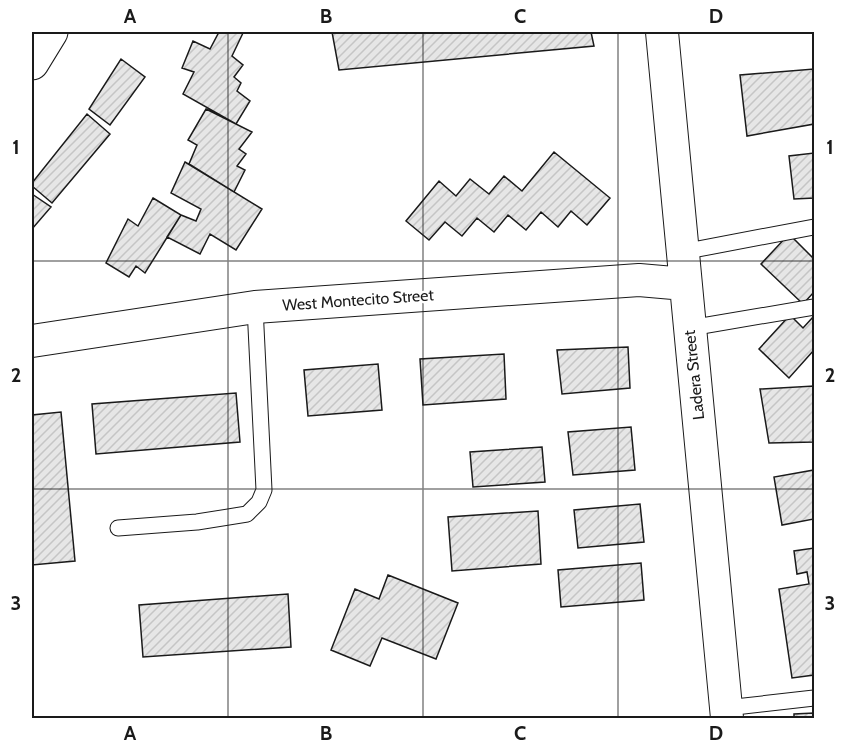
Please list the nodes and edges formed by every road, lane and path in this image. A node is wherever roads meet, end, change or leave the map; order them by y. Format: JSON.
{"nodes":[{"id":1,"x":51,"y":32,"type":"edge"},
{"id":2,"x":662,"y":32,"type":"edge"},
{"id":3,"x":32,"y":63,"type":"edge"},
{"id":4,"x":814,"y":227,"type":"edge"},
{"id":5,"x":682,"y":252,"type":"junction"},
{"id":6,"x":686,"y":284,"type":"junction"},
{"id":7,"x":814,"y":307,"type":"edge"},
{"id":8,"x":255,"y":308,"type":"junction"},
{"id":9,"x":690,"y":328,"type":"junction"},
{"id":10,"x":32,"y":341,"type":"edge"},
{"id":11,"x":118,"y":528,"type":"dead end"},
{"id":12,"x":814,"y":698,"type":"edge"},
{"id":13,"x":727,"y":713,"type":"edge"}],
"edges":[{"from":1,"to":3,"type":"main road"},
{"from":2,"to":5,"type":"street","name":"Ladera Street"},
{"from":4,"to":5,"type":"lane"},
{"from":5,"to":6,"type":"street","name":"Ladera Street"},
{"from":6,"to":8,"type":"street","name":"West Montecito Street"},
{"from":6,"to":9,"type":"street","name":"Ladera Street"},
{"from":7,"to":9,"type":"lane"},
{"from":8,"to":10,"type":"street","name":"West Montecito Street"},
{"from":8,"to":11,"type":"lane"},
{"from":9,"to":13,"type":"street","name":"Ladera Street"},
{"from":12,"to":13,"type":"lane"}]}
